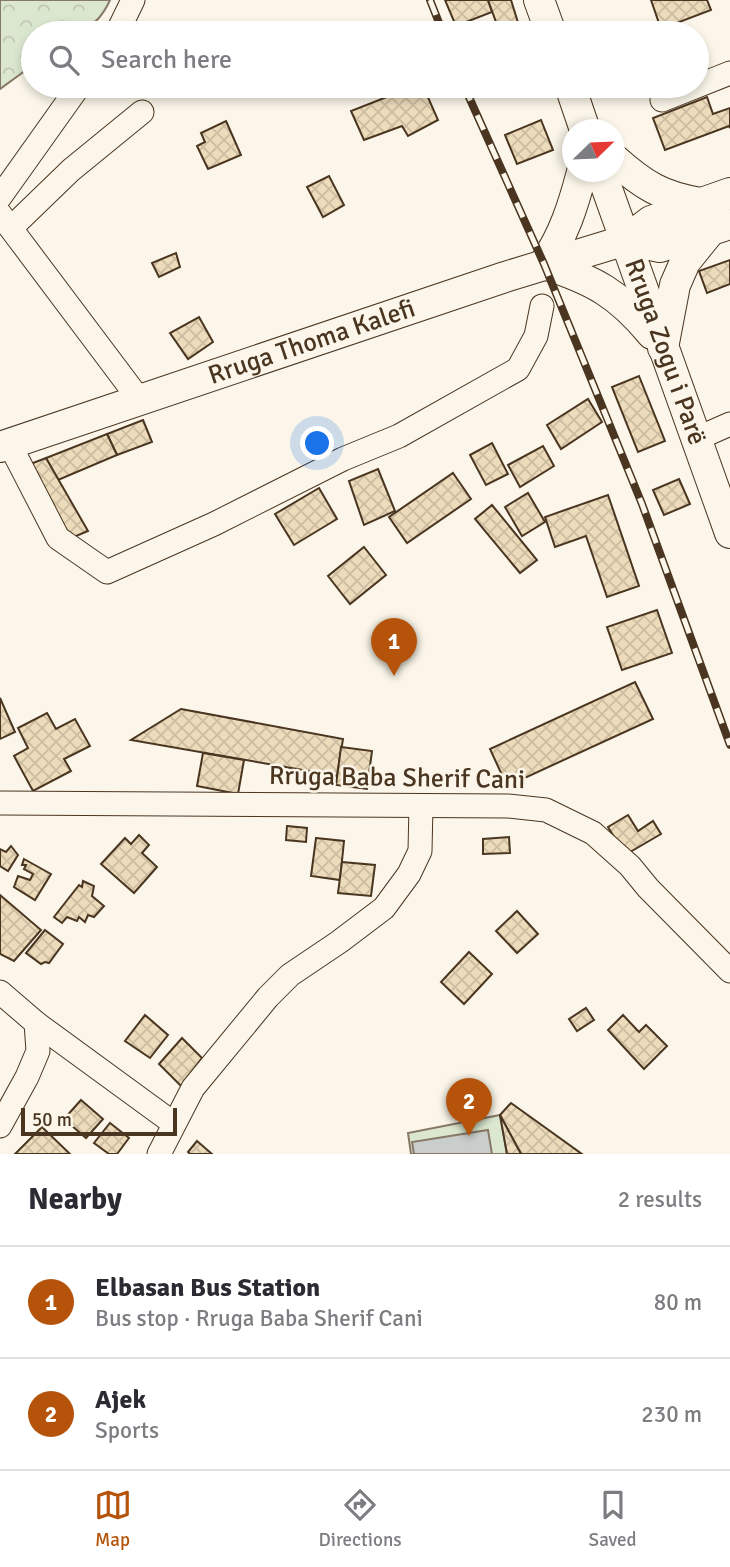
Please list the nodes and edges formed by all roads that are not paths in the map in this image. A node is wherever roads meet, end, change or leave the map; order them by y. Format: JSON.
{"nodes":[{"id":1,"x":133,"y":0,"type":"edge"},
{"id":2,"x":539,"y":0,"type":"edge"},
{"id":3,"x":123,"y":21,"type":"edge"},
{"id":4,"x":547,"y":21,"type":"edge"},
{"id":5,"x":730,"y":73,"type":"edge"},
{"id":6,"x":709,"y":81,"type":"edge"},
{"id":7,"x":70,"y":98,"type":"edge"},
{"id":8,"x":574,"y":98,"type":"edge"},
{"id":9,"x":667,"y":98,"type":"edge"},
{"id":10,"x":662,"y":100,"type":"dead end"},
{"id":11,"x":142,"y":111,"type":"dead end"},
{"id":12,"x":581,"y":119,"type":"edge"},
{"id":13,"x":625,"y":168,"type":"edge"},
{"id":14,"x":580,"y":182,"type":"edge"},
{"id":15,"x":605,"y":182,"type":"edge"},
{"id":16,"x":730,"y":193,"type":"edge"},
{"id":17,"x":0,"y":197,"type":"edge"},
{"id":18,"x":701,"y":203,"type":"junction"},
{"id":19,"x":5,"y":221,"type":"edge"},
{"id":20,"x":720,"y":228,"type":"edge"},
{"id":21,"x":626,"y":240,"type":"junction"},
{"id":22,"x":544,"y":264,"type":"junction"},
{"id":23,"x":542,"y":306,"type":"dead end"},
{"id":24,"x":663,"y":348,"type":"junction"},
{"id":25,"x":139,"y":399,"type":"junction"},
{"id":26,"x":730,"y":424,"type":"edge"},
{"id":27,"x":696,"y":439,"type":"junction"},
{"id":28,"x":4,"y":445,"type":"edge"},
{"id":29,"x":730,"y":533,"type":"edge"},
{"id":30,"x":0,"y":803,"type":"edge"},
{"id":31,"x":421,"y":806,"type":"junction"},
{"id":32,"x":730,"y":971,"type":"edge"},
{"id":33,"x":0,"y":992,"type":"edge"},
{"id":34,"x":36,"y":1023,"type":"junction"},
{"id":35,"x":173,"y":1123,"type":"junction"},
{"id":36,"x":0,"y":1126,"type":"edge"},
{"id":37,"x":159,"y":1154,"type":"edge"}],
"edges":[{"from":1,"to":3,"type":"street"},
{"from":2,"to":4,"type":"main road"},
{"from":5,"to":6,"type":"street"},
{"from":7,"to":17,"type":"street"},
{"from":8,"to":12,"type":"main road"},
{"from":9,"to":10,"type":"street"},
{"from":11,"to":19,"type":"street"},
{"from":13,"to":18,"type":"main road"},
{"from":14,"to":22,"type":"main road"},
{"from":15,"to":21,"type":"main road","name":"Rruga Zogu i Parë"},
{"from":16,"to":18,"type":"main road","name":"Rruga Thoma Kalefi"},
{"from":18,"to":21,"type":"main road","name":"Rruga Thoma Kalefi"},
{"from":19,"to":25,"type":"street"},
{"from":20,"to":21,"type":"main road","name":"Rruga Thoma Kalefi"},
{"from":20,"to":24,"type":"main road"},
{"from":21,"to":22,"type":"main road","name":"Rruga Thoma Kalefi"},
{"from":21,"to":24,"type":"main road","name":"Rruga Zogu i Parë"},
{"from":22,"to":24,"type":"main road"},
{"from":22,"to":25,"type":"main road","name":"Rruga Thoma Kalefi"},
{"from":23,"to":28,"type":"street"},
{"from":24,"to":27,"type":"main road","name":"Rruga Zogu i Parë"},
{"from":25,"to":28,"type":"main road","name":"Rruga Thoma Kalefi"},
{"from":26,"to":27,"type":"street"},
{"from":27,"to":29,"type":"main road","name":"Rruga Zogu i Parë"},
{"from":30,"to":31,"type":"street","name":"Rruga Baba Sherif Cani"},
{"from":31,"to":32,"type":"street","name":"Rruga Baba Sherif Cani"},
{"from":31,"to":35,"type":"street"},
{"from":33,"to":34,"type":"street"},
{"from":34,"to":35,"type":"street"},
{"from":34,"to":36,"type":"street"},
{"from":35,"to":37,"type":"street"}]}
